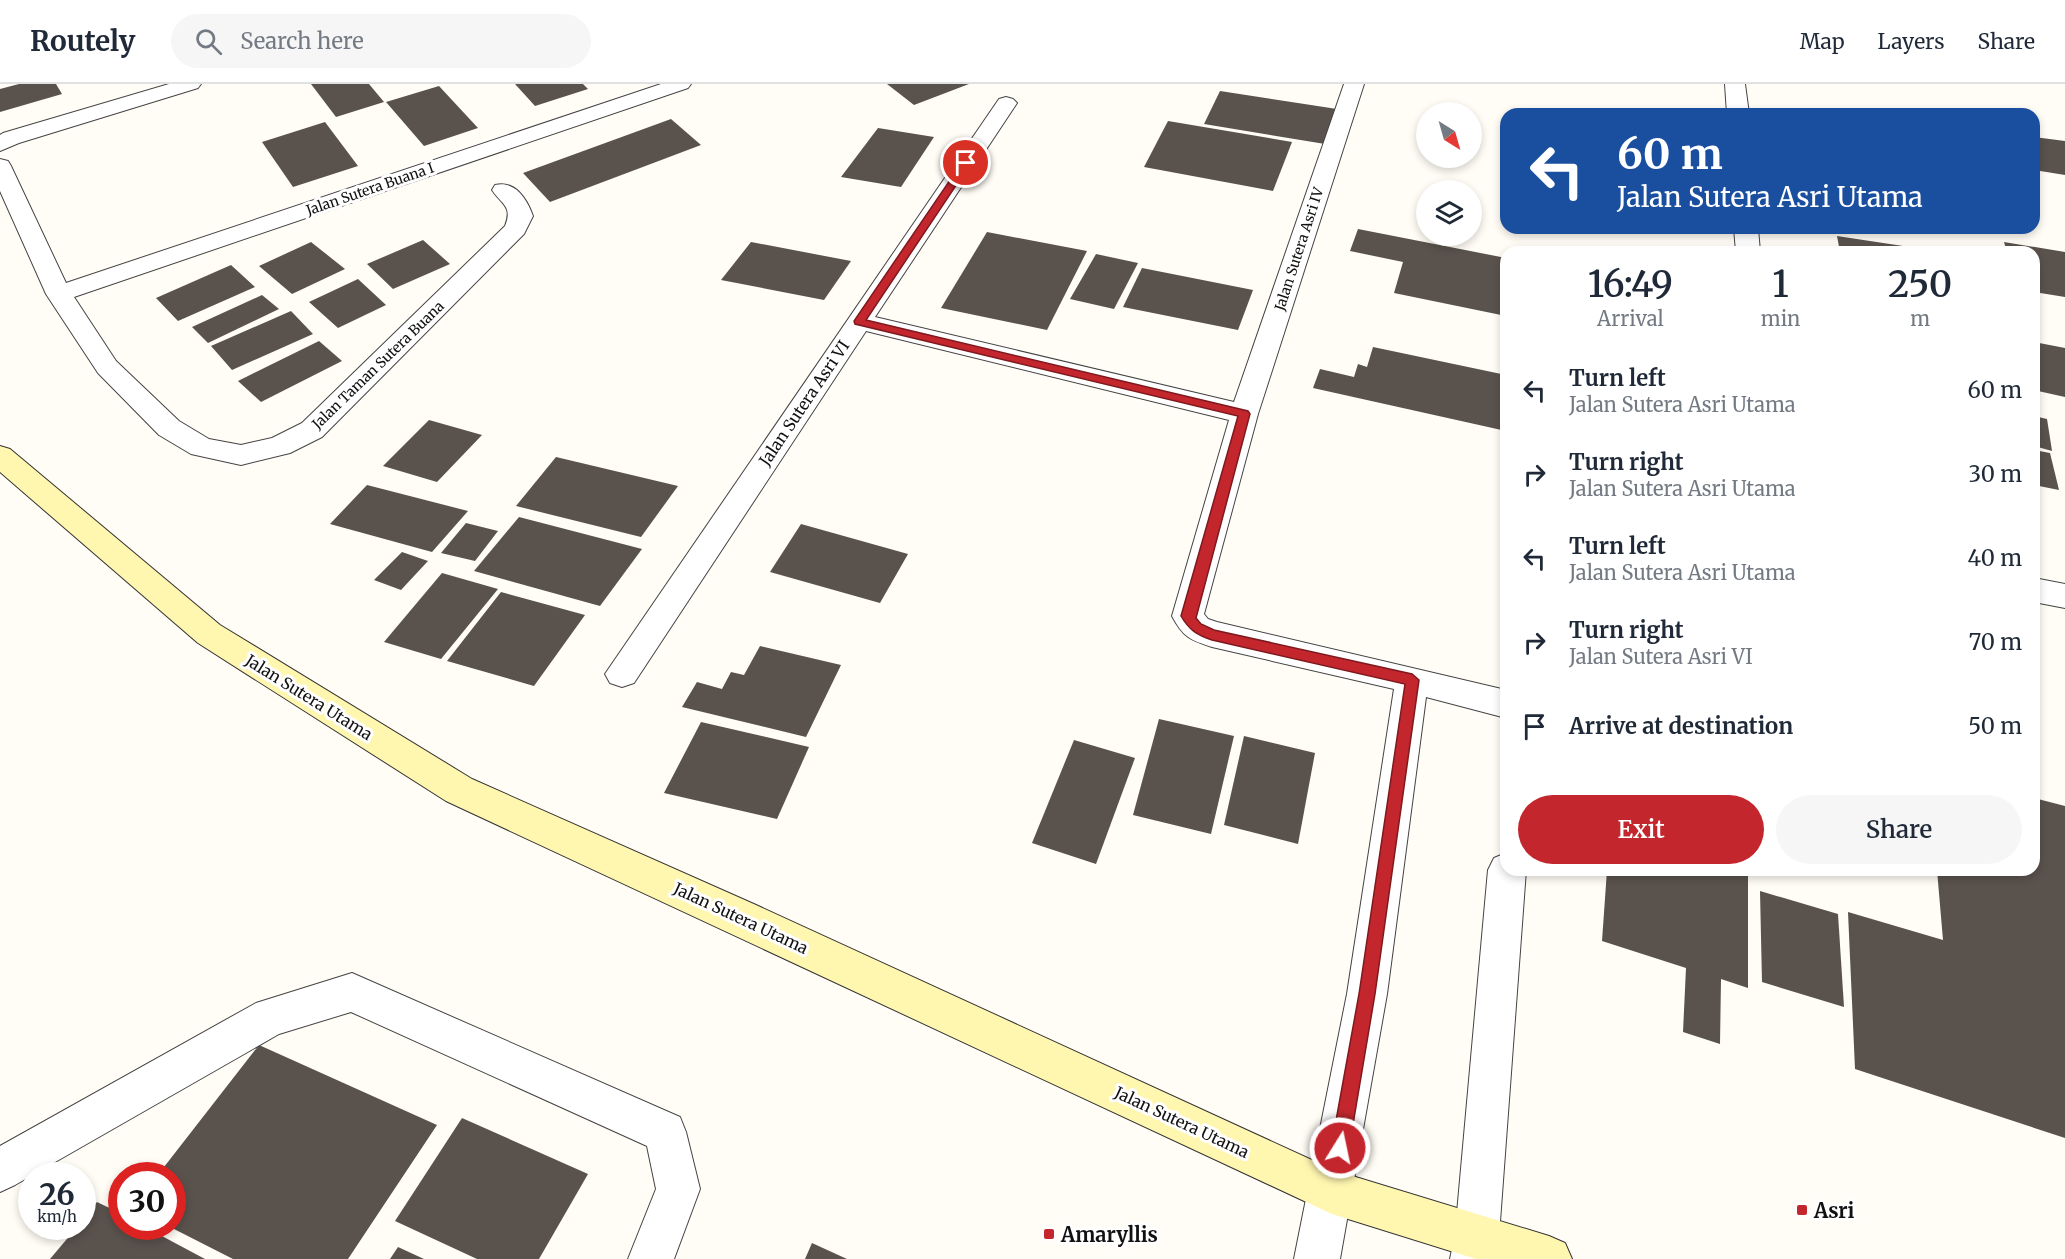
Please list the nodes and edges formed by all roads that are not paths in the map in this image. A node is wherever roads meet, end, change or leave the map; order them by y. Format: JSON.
{"nodes":[{"id":1,"x":191,"y":84,"type":"edge"},
{"id":2,"x":681,"y":84,"type":"edge"},
{"id":3,"x":1354,"y":84,"type":"edge"},
{"id":4,"x":1735,"y":84,"type":"edge"},
{"id":5,"x":1006,"y":103,"type":"dead end"},
{"id":6,"x":1737,"y":108,"type":"edge"},
{"id":7,"x":0,"y":144,"type":"edge"},
{"id":8,"x":0,"y":166,"type":"edge"},
{"id":9,"x":503,"y":190,"type":"dead end"},
{"id":10,"x":60,"y":294,"type":"junction"},
{"id":11,"x":859,"y":321,"type":"junction"},
{"id":12,"x":1244,"y":414,"type":"junction"},
{"id":13,"x":0,"y":456,"type":"edge"},
{"id":14,"x":2040,"y":591,"type":"edge"},
{"id":15,"x":2065,"y":596,"type":"edge"},
{"id":16,"x":622,"y":674,"type":"dead end"},
{"id":17,"x":1412,"y":680,"type":"junction"},
{"id":18,"x":1500,"y":702,"type":"edge"},
{"id":19,"x":1506,"y":876,"type":"edge"},
{"id":20,"x":0,"y":1170,"type":"edge"},
{"id":21,"x":1332,"y":1192,"type":"junction"},
{"id":22,"x":1475,"y":1247,"type":"edge"},
{"id":23,"x":651,"y":1259,"type":"edge"},
{"id":24,"x":1317,"y":1259,"type":"edge"},
{"id":25,"x":1549,"y":1259,"type":"edge"}],
"edges":[{"from":1,"to":7,"type":"street"},
{"from":2,"to":10,"type":"street","name":"Jalan Sutera Buana I"},
{"from":3,"to":12,"type":"street","name":"Jalan Sutera Asri IV"},
{"from":4,"to":6,"type":"street"},
{"from":5,"to":11,"type":"street","name":"Jalan Sutera Asri VI"},
{"from":8,"to":10,"type":"street"},
{"from":9,"to":10,"type":"street","name":"Jalan Taman Sutera Buana"},
{"from":11,"to":12,"type":"street"},
{"from":11,"to":16,"type":"street","name":"Jalan Sutera Asri VI"},
{"from":12,"to":17,"type":"street","name":"Jalan Sutera Asri IV"},
{"from":13,"to":21,"type":"street","name":"Jalan Sutera Utama"},
{"from":14,"to":15,"type":"street"},
{"from":17,"to":18,"type":"street"},
{"from":17,"to":21,"type":"street"},
{"from":19,"to":22,"type":"street"},
{"from":20,"to":23,"type":"street"},
{"from":21,"to":22,"type":"street","name":"Jalan Sutera Utama"},
{"from":21,"to":24,"type":"street"},
{"from":22,"to":25,"type":"street","name":"Jalan Sutera Utama"}]}
